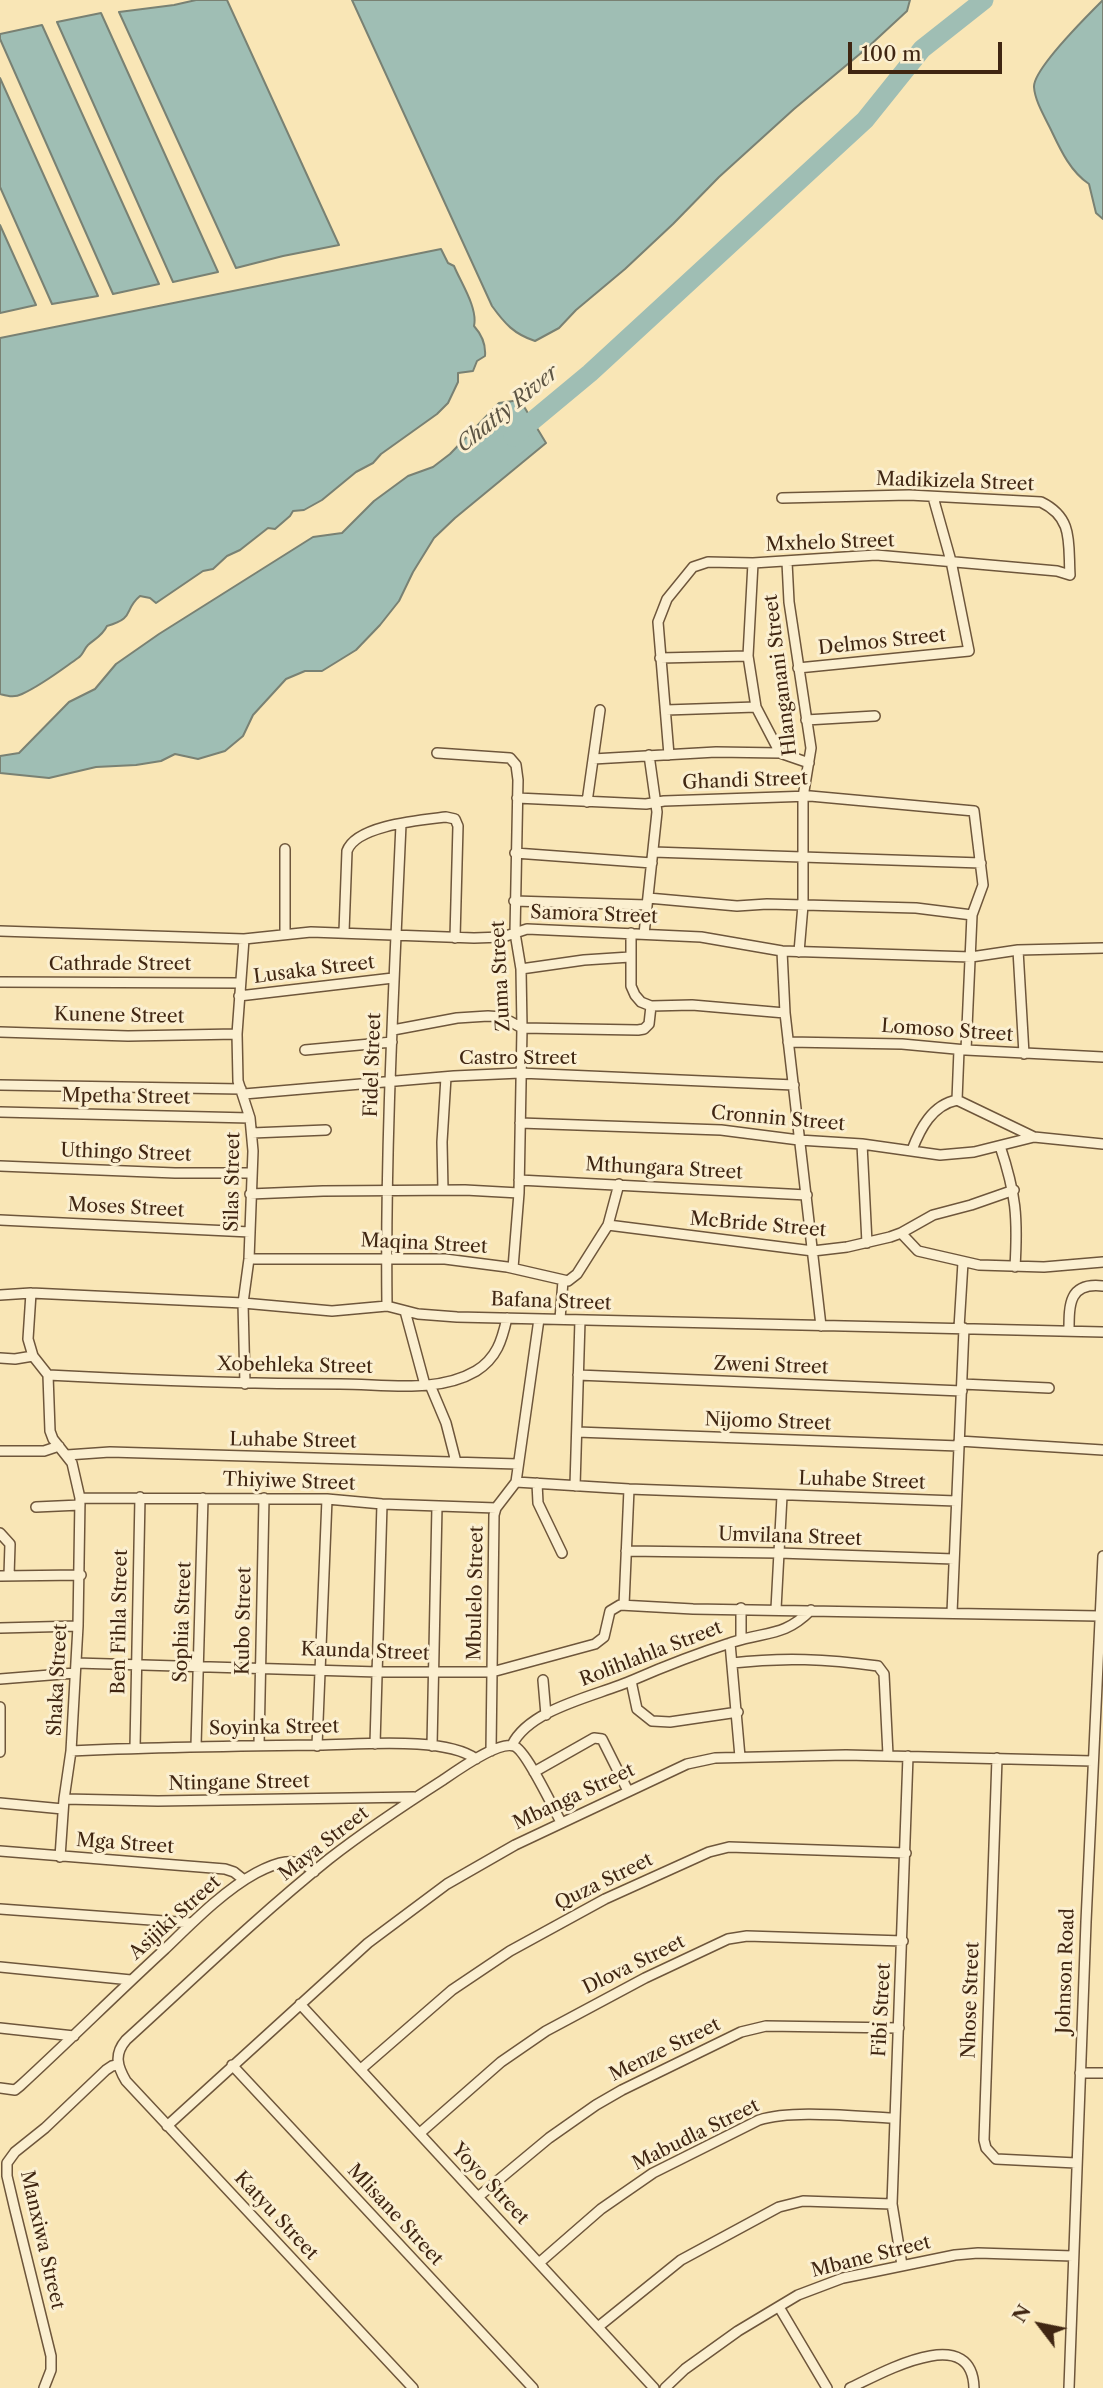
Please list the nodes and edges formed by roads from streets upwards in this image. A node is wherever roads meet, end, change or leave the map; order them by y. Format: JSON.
{"nodes":[{"id":1,"x":933,"y":497,"type":"junction"},
{"id":2,"x":782,"y":498,"type":"dead end"},
{"id":3,"x":951,"y":561,"type":"junction"},
{"id":4,"x":788,"y":562,"type":"junction"},
{"id":5,"x":753,"y":563,"type":"junction"},
{"id":6,"x":1070,"y":575,"type":"joint"},
{"id":7,"x":748,"y":656,"type":"junction"},
{"id":8,"x":660,"y":658,"type":"junction"},
{"id":9,"x":798,"y":668,"type":"junction"},
{"id":10,"x":756,"y":707,"type":"junction"},
{"id":11,"x":600,"y":710,"type":"dead end"},
{"id":12,"x":666,"y":710,"type":"junction"},
{"id":13,"x":874,"y":716,"type":"dead end"},
{"id":14,"x":806,"y":720,"type":"junction"},
{"id":15,"x":437,"y":753,"type":"dead end"},
{"id":16,"x":780,"y":753,"type":"junction"},
{"id":17,"x":649,"y":755,"type":"junction"},
{"id":18,"x":669,"y":755,"type":"junction"},
{"id":19,"x":593,"y":759,"type":"junction"},
{"id":20,"x":809,"y":763,"type":"junction"},
{"id":21,"x":517,"y":797,"type":"junction"},
{"id":22,"x":803,"y":797,"type":"junction"},
{"id":23,"x":587,"y":802,"type":"junction"},
{"id":24,"x":656,"y":802,"type":"junction"},
{"id":25,"x":401,"y":824,"type":"junction"},
{"id":26,"x":285,"y":849,"type":"dead end"},
{"id":27,"x":653,"y":852,"type":"junction"},
{"id":28,"x":515,"y":853,"type":"junction"},
{"id":29,"x":803,"y":857,"type":"junction"},
{"id":30,"x":652,"y":863,"type":"junction"},
{"id":31,"x":981,"y":863,"type":"junction"},
{"id":32,"x":514,"y":901,"type":"junction"},
{"id":33,"x":647,"y":901,"type":"junction"},
{"id":34,"x":803,"y":905,"type":"junction"},
{"id":35,"x":972,"y":915,"type":"junction"},
{"id":36,"x":0,"y":931,"type":"edge"},
{"id":37,"x":344,"y":932,"type":"junction"},
{"id":38,"x":514,"y":933,"type":"junction"},
{"id":39,"x":631,"y":933,"type":"junction"},
{"id":40,"x":285,"y":934,"type":"junction"},
{"id":41,"x":644,"y":934,"type":"junction"},
{"id":42,"x":396,"y":935,"type":"junction"},
{"id":43,"x":455,"y":938,"type":"junction"},
{"id":44,"x":244,"y":939,"type":"junction"},
{"id":45,"x":1103,"y":948,"type":"edge"},
{"id":46,"x":1018,"y":950,"type":"junction"},
{"id":47,"x":782,"y":951,"type":"junction"},
{"id":48,"x":799,"y":952,"type":"junction"},
{"id":49,"x":630,"y":957,"type":"junction"},
{"id":50,"x":971,"y":957,"type":"junction"},
{"id":51,"x":521,"y":969,"type":"junction"},
{"id":52,"x":393,"y":978,"type":"junction"},
{"id":53,"x":0,"y":982,"type":"edge"},
{"id":54,"x":239,"y":984,"type":"junction"},
{"id":55,"x":239,"y":996,"type":"junction"},
{"id":56,"x":650,"y":1006,"type":"junction"},
{"id":57,"x":785,"y":1013,"type":"junction"},
{"id":58,"x":522,"y":1028,"type":"junction"},
{"id":59,"x":393,"y":1030,"type":"junction"},
{"id":60,"x":0,"y":1032,"type":"edge"},
{"id":61,"x":237,"y":1034,"type":"junction"},
{"id":62,"x":392,"y":1042,"type":"junction"},
{"id":63,"x":788,"y":1042,"type":"junction"},
{"id":64,"x":305,"y":1050,"type":"dead end"},
{"id":65,"x":963,"y":1050,"type":"junction"},
{"id":66,"x":1024,"y":1054,"type":"junction"},
{"id":67,"x":1103,"y":1057,"type":"edge"},
{"id":68,"x":520,"y":1073,"type":"junction"},
{"id":69,"x":446,"y":1077,"type":"junction"},
{"id":70,"x":390,"y":1081,"type":"junction"},
{"id":71,"x":0,"y":1085,"type":"edge"},
{"id":72,"x":794,"y":1085,"type":"junction"},
{"id":73,"x":242,"y":1091,"type":"junction"},
{"id":74,"x":957,"y":1100,"type":"junction"},
{"id":75,"x":0,"y":1112,"type":"edge"},
{"id":76,"x":250,"y":1118,"type":"junction"},
{"id":77,"x":520,"y":1123,"type":"junction"},
{"id":78,"x":326,"y":1130,"type":"dead end"},
{"id":79,"x":252,"y":1133,"type":"junction"},
{"id":80,"x":1034,"y":1137,"type":"junction"},
{"id":81,"x":799,"y":1140,"type":"junction"},
{"id":82,"x":862,"y":1144,"type":"junction"},
{"id":83,"x":1103,"y":1144,"type":"edge"},
{"id":84,"x":1000,"y":1146,"type":"junction"},
{"id":85,"x":912,"y":1150,"type":"junction"},
{"id":86,"x":0,"y":1166,"type":"edge"},
{"id":87,"x":251,"y":1173,"type":"junction"},
{"id":88,"x":519,"y":1180,"type":"junction"},
{"id":89,"x":619,"y":1184,"type":"junction"},
{"id":90,"x":443,"y":1190,"type":"junction"},
{"id":91,"x":1014,"y":1190,"type":"junction"},
{"id":92,"x":386,"y":1192,"type":"junction"},
{"id":93,"x":519,"y":1193,"type":"junction"},
{"id":94,"x":250,"y":1194,"type":"junction"},
{"id":95,"x":807,"y":1195,"type":"junction"},
{"id":96,"x":0,"y":1220,"type":"edge"},
{"id":97,"x":608,"y":1225,"type":"junction"},
{"id":98,"x":250,"y":1232,"type":"junction"},
{"id":99,"x":901,"y":1233,"type":"junction"},
{"id":100,"x":867,"y":1243,"type":"junction"},
{"id":101,"x":813,"y":1251,"type":"junction"},
{"id":102,"x":386,"y":1258,"type":"junction"},
{"id":103,"x":249,"y":1259,"type":"junction"},
{"id":104,"x":963,"y":1262,"type":"junction"},
{"id":105,"x":1103,"y":1262,"type":"edge"},
{"id":106,"x":1015,"y":1267,"type":"junction"},
{"id":107,"x":513,"y":1268,"type":"junction"},
{"id":108,"x":563,"y":1281,"type":"junction"},
{"id":109,"x":1103,"y":1286,"type":"edge"},
{"id":110,"x":31,"y":1293,"type":"junction"},
{"id":111,"x":0,"y":1295,"type":"edge"},
{"id":112,"x":243,"y":1303,"type":"junction"},
{"id":113,"x":387,"y":1306,"type":"junction"},
{"id":114,"x":405,"y":1311,"type":"junction"},
{"id":115,"x":506,"y":1318,"type":"junction"},
{"id":116,"x":539,"y":1319,"type":"junction"},
{"id":117,"x":560,"y":1320,"type":"junction"},
{"id":118,"x":580,"y":1320,"type":"junction"},
{"id":119,"x":821,"y":1326,"type":"junction"},
{"id":120,"x":961,"y":1328,"type":"junction"},
{"id":121,"x":1069,"y":1331,"type":"junction"},
{"id":122,"x":1103,"y":1332,"type":"edge"},
{"id":123,"x":33,"y":1356,"type":"junction"},
{"id":124,"x":0,"y":1358,"type":"edge"},
{"id":125,"x":48,"y":1375,"type":"junction"},
{"id":126,"x":578,"y":1375,"type":"junction"},
{"id":127,"x":246,"y":1384,"type":"junction"},
{"id":128,"x":427,"y":1385,"type":"junction"},
{"id":129,"x":962,"y":1388,"type":"junction"},
{"id":130,"x":1049,"y":1388,"type":"dead end"},
{"id":131,"x":577,"y":1432,"type":"junction"},
{"id":132,"x":959,"y":1444,"type":"junction"},
{"id":133,"x":59,"y":1446,"type":"junction"},
{"id":134,"x":1103,"y":1450,"type":"edge"},
{"id":135,"x":0,"y":1451,"type":"edge"},
{"id":136,"x":68,"y":1455,"type":"junction"},
{"id":137,"x":456,"y":1462,"type":"junction"},
{"id":138,"x":518,"y":1464,"type":"junction"},
{"id":139,"x":516,"y":1482,"type":"junction"},
{"id":140,"x":537,"y":1483,"type":"junction"},
{"id":141,"x":575,"y":1486,"type":"junction"},
{"id":142,"x":629,"y":1489,"type":"junction"},
{"id":143,"x":782,"y":1496,"type":"junction"},
{"id":144,"x":140,"y":1497,"type":"junction"},
{"id":145,"x":203,"y":1498,"type":"junction"},
{"id":146,"x":264,"y":1498,"type":"junction"},
{"id":147,"x":327,"y":1499,"type":"junction"},
{"id":148,"x":80,"y":1501,"type":"junction"},
{"id":149,"x":956,"y":1501,"type":"junction"},
{"id":150,"x":382,"y":1504,"type":"junction"},
{"id":151,"x":437,"y":1506,"type":"junction"},
{"id":152,"x":36,"y":1507,"type":"dead end"},
{"id":153,"x":496,"y":1508,"type":"junction"},
{"id":154,"x":0,"y":1533,"type":"edge"},
{"id":155,"x":626,"y":1551,"type":"junction"},
{"id":156,"x":562,"y":1553,"type":"dead end"},
{"id":157,"x":779,"y":1553,"type":"junction"},
{"id":158,"x":1103,"y":1556,"type":"edge"},
{"id":159,"x":954,"y":1559,"type":"junction"},
{"id":160,"x":80,"y":1575,"type":"junction"},
{"id":161,"x":4,"y":1576,"type":"edge"},
{"id":162,"x":624,"y":1605,"type":"junction"},
{"id":163,"x":741,"y":1608,"type":"junction"},
{"id":164,"x":776,"y":1609,"type":"junction"},
{"id":165,"x":811,"y":1610,"type":"junction"},
{"id":166,"x":952,"y":1613,"type":"junction"},
{"id":167,"x":1099,"y":1616,"type":"junction"},
{"id":168,"x":78,"y":1626,"type":"junction"},
{"id":169,"x":0,"y":1628,"type":"edge"},
{"id":170,"x":741,"y":1639,"type":"junction"},
{"id":171,"x":730,"y":1643,"type":"junction"},
{"id":172,"x":1100,"y":1662,"type":"edge"},
{"id":173,"x":732,"y":1663,"type":"junction"},
{"id":174,"x":138,"y":1664,"type":"junction"},
{"id":175,"x":200,"y":1666,"type":"junction"},
{"id":176,"x":261,"y":1667,"type":"junction"},
{"id":177,"x":76,"y":1668,"type":"junction"},
{"id":178,"x":320,"y":1669,"type":"junction"},
{"id":179,"x":377,"y":1672,"type":"junction"},
{"id":180,"x":433,"y":1672,"type":"junction"},
{"id":181,"x":492,"y":1672,"type":"junction"},
{"id":182,"x":0,"y":1679,"type":"edge"},
{"id":183,"x":543,"y":1680,"type":"dead end"},
{"id":184,"x":631,"y":1681,"type":"junction"},
{"id":185,"x":0,"y":1707,"type":"edge"},
{"id":186,"x":738,"y":1712,"type":"junction"},
{"id":187,"x":546,"y":1714,"type":"junction"},
{"id":188,"x":375,"y":1744,"type":"junction"},
{"id":189,"x":259,"y":1745,"type":"junction"},
{"id":190,"x":317,"y":1745,"type":"junction"},
{"id":191,"x":512,"y":1745,"type":"junction"},
{"id":192,"x":196,"y":1746,"type":"junction"},
{"id":193,"x":432,"y":1746,"type":"junction"},
{"id":194,"x":135,"y":1748,"type":"junction"},
{"id":195,"x":71,"y":1751,"type":"junction"},
{"id":196,"x":492,"y":1751,"type":"junction"},
{"id":197,"x":0,"y":1752,"type":"edge"},
{"id":198,"x":888,"y":1755,"type":"junction"},
{"id":199,"x":908,"y":1756,"type":"junction"},
{"id":200,"x":740,"y":1757,"type":"junction"},
{"id":201,"x":997,"y":1758,"type":"junction"},
{"id":202,"x":476,"y":1759,"type":"junction"},
{"id":203,"x":1093,"y":1761,"type":"junction"},
{"id":204,"x":534,"y":1772,"type":"junction"},
{"id":205,"x":628,"y":1791,"type":"junction"},
{"id":206,"x":416,"y":1797,"type":"junction"},
{"id":207,"x":0,"y":1803,"type":"edge"},
{"id":208,"x":63,"y":1804,"type":"junction"},
{"id":209,"x":561,"y":1822,"type":"junction"},
{"id":210,"x":0,"y":1851,"type":"edge"},
{"id":211,"x":906,"y":1853,"type":"junction"},
{"id":212,"x":60,"y":1857,"type":"junction"},
{"id":213,"x":314,"y":1872,"type":"junction"},
{"id":214,"x":244,"y":1881,"type":"junction"},
{"id":215,"x":0,"y":1909,"type":"edge"},
{"id":216,"x":192,"y":1923,"type":"junction"},
{"id":217,"x":903,"y":1941,"type":"junction"},
{"id":218,"x":0,"y":1967,"type":"edge"},
{"id":219,"x":131,"y":1980,"type":"junction"},
{"id":220,"x":300,"y":2004,"type":"junction"},
{"id":221,"x":0,"y":2028,"type":"edge"},
{"id":222,"x":899,"y":2028,"type":"junction"},
{"id":223,"x":74,"y":2036,"type":"junction"},
{"id":224,"x":117,"y":2065,"type":"junction"},
{"id":225,"x":232,"y":2065,"type":"junction"},
{"id":226,"x":360,"y":2069,"type":"junction"},
{"id":227,"x":1080,"y":2073,"type":"junction"},
{"id":228,"x":1103,"y":2073,"type":"edge"},
{"id":229,"x":0,"y":2088,"type":"edge"},
{"id":230,"x":895,"y":2118,"type":"junction"},
{"id":231,"x":167,"y":2126,"type":"junction"},
{"id":232,"x":420,"y":2133,"type":"junction"},
{"id":233,"x":1076,"y":2163,"type":"junction"},
{"id":234,"x":478,"y":2197,"type":"junction"},
{"id":235,"x":892,"y":2204,"type":"junction"},
{"id":236,"x":1073,"y":2256,"type":"junction"},
{"id":237,"x":539,"y":2263,"type":"junction"},
{"id":238,"x":902,"y":2265,"type":"junction"},
{"id":239,"x":779,"y":2307,"type":"junction"},
{"id":240,"x":598,"y":2327,"type":"junction"},
{"id":241,"x":409,"y":2387,"type":"edge"},
{"id":242,"x":44,"y":2388,"type":"edge"},
{"id":243,"x":533,"y":2388,"type":"edge"},
{"id":244,"x":654,"y":2388,"type":"edge"},
{"id":245,"x":664,"y":2388,"type":"edge"},
{"id":246,"x":827,"y":2388,"type":"edge"},
{"id":247,"x":850,"y":2388,"type":"edge"},
{"id":248,"x":974,"y":2388,"type":"edge"},
{"id":249,"x":1069,"y":2388,"type":"edge"}],
"edges":[{"from":1,"to":2,"type":"street","name":"Madikizela Street"},
{"from":1,"to":3,"type":"street"},
{"from":1,"to":6,"type":"street","name":"Madikizela Street"},
{"from":3,"to":4,"type":"street","name":"Mxhelo Street"},
{"from":3,"to":6,"type":"street","name":"Mxhelo Street"},
{"from":3,"to":9,"type":"street","name":"Delmos Street"},
{"from":4,"to":5,"type":"street","name":"Mxhelo Street"},
{"from":4,"to":9,"type":"street","name":"Hlanganani Street"},
{"from":5,"to":7,"type":"street"},
{"from":5,"to":8,"type":"street","name":"Mxhelo Street"},
{"from":7,"to":8,"type":"street"},
{"from":7,"to":10,"type":"street"},
{"from":8,"to":12,"type":"street","name":"Mxhelo Street"},
{"from":9,"to":14,"type":"street","name":"Hlanganani Street"},
{"from":10,"to":12,"type":"street"},
{"from":10,"to":16,"type":"street"},
{"from":11,"to":19,"type":"street"},
{"from":12,"to":18,"type":"street","name":"Mxhelo Street"},
{"from":13,"to":14,"type":"street"},
{"from":14,"to":20,"type":"street","name":"Hlanganani Street"},
{"from":15,"to":21,"type":"street","name":"Zuma Street"},
{"from":16,"to":18,"type":"street"},
{"from":16,"to":20,"type":"street"},
{"from":17,"to":18,"type":"street"},
{"from":17,"to":19,"type":"street"},
{"from":17,"to":24,"type":"street"},
{"from":19,"to":23,"type":"street"},
{"from":20,"to":22,"type":"street","name":"Hlanganani Street"},
{"from":21,"to":23,"type":"street","name":"Ghandi Street"},
{"from":21,"to":28,"type":"street","name":"Zuma Street"},
{"from":22,"to":24,"type":"street","name":"Ghandi Street"},
{"from":22,"to":29,"type":"street","name":"Hlanganani Street"},
{"from":22,"to":31,"type":"street","name":"Ghandi Street"},
{"from":23,"to":24,"type":"street","name":"Ghandi Street"},
{"from":24,"to":27,"type":"street"},
{"from":25,"to":37,"type":"street"},
{"from":25,"to":42,"type":"street","name":"Fidel Street"},
{"from":25,"to":43,"type":"street"},
{"from":26,"to":40,"type":"street"},
{"from":27,"to":29,"type":"street"},
{"from":27,"to":30,"type":"street"},
{"from":28,"to":30,"type":"street"},
{"from":28,"to":32,"type":"street","name":"Zuma Street"},
{"from":29,"to":31,"type":"street"},
{"from":29,"to":34,"type":"street","name":"Hlanganani Street"},
{"from":30,"to":33,"type":"street"},
{"from":31,"to":35,"type":"street"},
{"from":32,"to":33,"type":"street"},
{"from":32,"to":38,"type":"street","name":"Zuma Street"},
{"from":33,"to":34,"type":"street"},
{"from":33,"to":41,"type":"street"},
{"from":34,"to":35,"type":"street"},
{"from":34,"to":48,"type":"street","name":"Hlanganani Street"},
{"from":35,"to":50,"type":"street"},
{"from":36,"to":44,"type":"street","name":"Samora Street"},
{"from":37,"to":40,"type":"street","name":"Samora Street"},
{"from":37,"to":42,"type":"street","name":"Samora Street"},
{"from":38,"to":39,"type":"street","name":"Samora Street"},
{"from":38,"to":43,"type":"street","name":"Samora Street"},
{"from":38,"to":51,"type":"street","name":"Zuma Street"},
{"from":39,"to":41,"type":"street","name":"Samora Street"},
{"from":39,"to":49,"type":"street"},
{"from":40,"to":44,"type":"street","name":"Samora Street"},
{"from":41,"to":47,"type":"street","name":"Samora Street"},
{"from":42,"to":43,"type":"street","name":"Samora Street"},
{"from":42,"to":52,"type":"street","name":"Fidel Street"},
{"from":44,"to":54,"type":"street","name":"Silas Street"},
{"from":45,"to":46,"type":"street","name":"Samora Street"},
{"from":46,"to":50,"type":"street","name":"Samora Street"},
{"from":46,"to":66,"type":"street"},
{"from":47,"to":48,"type":"street","name":"Samora Street"},
{"from":47,"to":57,"type":"street"},
{"from":48,"to":50,"type":"street","name":"Samora Street"},
{"from":49,"to":51,"type":"street"},
{"from":49,"to":56,"type":"street"},
{"from":50,"to":65,"type":"street"},
{"from":51,"to":58,"type":"street","name":"Zuma Street"},
{"from":52,"to":55,"type":"street","name":"Lusaka Street"},
{"from":52,"to":59,"type":"street","name":"Fidel Street"},
{"from":53,"to":54,"type":"street","name":"Cathrade Street"},
{"from":54,"to":55,"type":"street","name":"Silas Street"},
{"from":55,"to":61,"type":"street","name":"Silas Street"},
{"from":56,"to":57,"type":"street"},
{"from":56,"to":58,"type":"street"},
{"from":57,"to":63,"type":"street"},
{"from":58,"to":59,"type":"street"},
{"from":58,"to":68,"type":"street","name":"Zuma Street"},
{"from":59,"to":62,"type":"street","name":"Fidel Street"},
{"from":60,"to":61,"type":"street","name":"Kunene Street"},
{"from":61,"to":73,"type":"street","name":"Silas Street"},
{"from":62,"to":64,"type":"street"},
{"from":62,"to":70,"type":"street","name":"Fidel Street"},
{"from":63,"to":65,"type":"street","name":"Lomoso Street"},
{"from":63,"to":72,"type":"street"},
{"from":65,"to":66,"type":"street","name":"Lomoso Street"},
{"from":65,"to":74,"type":"street"},
{"from":66,"to":67,"type":"street","name":"Lomoso Street"},
{"from":68,"to":69,"type":"street","name":"Castro Street"},
{"from":68,"to":72,"type":"street","name":"Castro Street"},
{"from":68,"to":77,"type":"street","name":"Zuma Street"},
{"from":69,"to":70,"type":"street","name":"Castro Street"},
{"from":69,"to":90,"type":"street"},
{"from":70,"to":73,"type":"street","name":"Castro Street"},
{"from":70,"to":92,"type":"street","name":"Fidel Street"},
{"from":71,"to":73,"type":"street","name":"Castro Street"},
{"from":72,"to":81,"type":"street"},
{"from":73,"to":76,"type":"street","name":"Silas Street"},
{"from":74,"to":80,"type":"street"},
{"from":74,"to":85,"type":"street"},
{"from":75,"to":76,"type":"street","name":"Mpetha Street"},
{"from":76,"to":79,"type":"street","name":"Silas Street"},
{"from":77,"to":81,"type":"street","name":"Cronnin Street"},
{"from":77,"to":88,"type":"street","name":"Zuma Street"},
{"from":78,"to":79,"type":"street"},
{"from":79,"to":87,"type":"street","name":"Silas Street"},
{"from":80,"to":83,"type":"street"},
{"from":80,"to":84,"type":"street","name":"Cronnin Street"},
{"from":81,"to":82,"type":"street","name":"Cronnin Street"},
{"from":81,"to":95,"type":"street"},
{"from":82,"to":85,"type":"street","name":"Cronnin Street"},
{"from":82,"to":100,"type":"street"},
{"from":84,"to":85,"type":"street","name":"Cronnin Street"},
{"from":84,"to":91,"type":"street"},
{"from":86,"to":87,"type":"street","name":"Uthingo Street"},
{"from":87,"to":94,"type":"street","name":"Silas Street"},
{"from":88,"to":89,"type":"street","name":"Mthungara Street"},
{"from":88,"to":93,"type":"street","name":"Zuma Street"},
{"from":89,"to":95,"type":"street","name":"Mthungara Street"},
{"from":89,"to":97,"type":"street"},
{"from":90,"to":92,"type":"street"},
{"from":90,"to":93,"type":"street"},
{"from":91,"to":99,"type":"street","name":"McBride Street"},
{"from":91,"to":106,"type":"street"},
{"from":92,"to":94,"type":"street"},
{"from":92,"to":102,"type":"street","name":"Fidel Street"},
{"from":93,"to":107,"type":"street","name":"Zuma Street"},
{"from":94,"to":98,"type":"street","name":"Silas Street"},
{"from":95,"to":101,"type":"street"},
{"from":96,"to":98,"type":"street","name":"Moses Street"},
{"from":97,"to":101,"type":"street","name":"McBride Street"},
{"from":97,"to":108,"type":"street"},
{"from":98,"to":103,"type":"street","name":"Silas Street"},
{"from":99,"to":100,"type":"street","name":"McBride Street"},
{"from":99,"to":104,"type":"street"},
{"from":100,"to":101,"type":"street","name":"McBride Street"},
{"from":101,"to":119,"type":"street"},
{"from":102,"to":103,"type":"street","name":"Maqina Street"},
{"from":102,"to":107,"type":"street","name":"Maqina Street"},
{"from":102,"to":113,"type":"street","name":"Fidel Street"},
{"from":103,"to":112,"type":"street","name":"Silas Street"},
{"from":104,"to":106,"type":"street"},
{"from":104,"to":120,"type":"street"},
{"from":105,"to":106,"type":"street"},
{"from":107,"to":108,"type":"street","name":"Maqina Street"},
{"from":108,"to":117,"type":"street"},
{"from":109,"to":121,"type":"street"},
{"from":110,"to":111,"type":"street","name":"Bafana Street"},
{"from":110,"to":112,"type":"street","name":"Bafana Street"},
{"from":110,"to":123,"type":"street"},
{"from":112,"to":113,"type":"street","name":"Bafana Street"},
{"from":112,"to":127,"type":"street","name":"Silas Street"},
{"from":113,"to":114,"type":"street","name":"Bafana Street"},
{"from":114,"to":115,"type":"street","name":"Bafana Street"},
{"from":114,"to":128,"type":"street"},
{"from":115,"to":116,"type":"street","name":"Bafana Street"},
{"from":115,"to":128,"type":"street","name":"Xobehleka Street"},
{"from":116,"to":117,"type":"street","name":"Bafana Street"},
{"from":116,"to":138,"type":"street"},
{"from":117,"to":118,"type":"street","name":"Bafana Street"},
{"from":118,"to":119,"type":"street","name":"Bafana Street"},
{"from":118,"to":126,"type":"street"},
{"from":119,"to":120,"type":"street","name":"Bafana Street"},
{"from":120,"to":121,"type":"street","name":"Bafana Street"},
{"from":120,"to":129,"type":"street"},
{"from":121,"to":122,"type":"street","name":"Bafana Street"},
{"from":123,"to":124,"type":"street"},
{"from":123,"to":125,"type":"street"},
{"from":125,"to":127,"type":"street","name":"Xobehleka Street"},
{"from":125,"to":133,"type":"street","name":"Shaka Street"},
{"from":126,"to":129,"type":"street","name":"Zweni Street"},
{"from":126,"to":131,"type":"street"},
{"from":127,"to":128,"type":"street","name":"Xobehleka Street"},
{"from":128,"to":137,"type":"street"},
{"from":129,"to":130,"type":"street","name":"Zweni Street"},
{"from":129,"to":132,"type":"street"},
{"from":131,"to":132,"type":"street","name":"Nijomo Street"},
{"from":131,"to":141,"type":"street"},
{"from":132,"to":134,"type":"street","name":"Nijomo Street"},
{"from":132,"to":149,"type":"street"},
{"from":133,"to":135,"type":"street"},
{"from":133,"to":136,"type":"street","name":"Shaka Street"},
{"from":136,"to":137,"type":"street","name":"Luhabe Street"},
{"from":136,"to":148,"type":"street","name":"Shaka Street"},
{"from":137,"to":138,"type":"street","name":"Luhabe Street"},
{"from":138,"to":139,"type":"street"},
{"from":139,"to":140,"type":"street","name":"Luhabe Street"},
{"from":139,"to":153,"type":"street","name":"Mbulelo Street"},
{"from":140,"to":141,"type":"street","name":"Luhabe Street"},
{"from":140,"to":156,"type":"street"},
{"from":141,"to":142,"type":"street","name":"Luhabe Street"},
{"from":142,"to":143,"type":"street","name":"Luhabe Street"},
{"from":142,"to":155,"type":"street"},
{"from":143,"to":149,"type":"street","name":"Luhabe Street"},
{"from":143,"to":157,"type":"street"},
{"from":144,"to":145,"type":"street","name":"Thiyiwe Street"},
{"from":144,"to":148,"type":"street","name":"Thiyiwe Street"},
{"from":144,"to":174,"type":"street","name":"Ben Fihla Street"},
{"from":145,"to":146,"type":"street","name":"Thiyiwe Street"},
{"from":145,"to":175,"type":"street","name":"Sophia Street"},
{"from":146,"to":147,"type":"street","name":"Thiyiwe Street"},
{"from":146,"to":176,"type":"street","name":"Kubo Street"},
{"from":147,"to":150,"type":"street","name":"Thiyiwe Street"},
{"from":147,"to":178,"type":"street"},
{"from":148,"to":152,"type":"street"},
{"from":148,"to":160,"type":"street","name":"Shaka Street"},
{"from":149,"to":159,"type":"street"},
{"from":150,"to":151,"type":"street","name":"Thiyiwe Street"},
{"from":150,"to":179,"type":"street"},
{"from":151,"to":153,"type":"street","name":"Thiyiwe Street"},
{"from":151,"to":180,"type":"street"},
{"from":153,"to":181,"type":"street","name":"Mbulelo Street"},
{"from":154,"to":161,"type":"street"},
{"from":155,"to":157,"type":"street","name":"Umvilana Street"},
{"from":155,"to":162,"type":"street"},
{"from":157,"to":159,"type":"street","name":"Umvilana Street"},
{"from":157,"to":164,"type":"street"},
{"from":158,"to":167,"type":"street","name":"Johnson Road"},
{"from":159,"to":166,"type":"street"},
{"from":160,"to":161,"type":"street"},
{"from":160,"to":168,"type":"street","name":"Shaka Street"},
{"from":162,"to":163,"type":"street"},
{"from":162,"to":181,"type":"street","name":"Kaunda Street"},
{"from":163,"to":164,"type":"street"},
{"from":163,"to":170,"type":"street"},
{"from":164,"to":165,"type":"street"},
{"from":165,"to":166,"type":"street"},
{"from":165,"to":170,"type":"street","name":"Rolihlahla Street"},
{"from":166,"to":167,"type":"street"},
{"from":167,"to":172,"type":"street","name":"Johnson Road"},
{"from":168,"to":169,"type":"street"},
{"from":168,"to":177,"type":"street","name":"Shaka Street"},
{"from":170,"to":171,"type":"street","name":"Rolihlahla Street"},
{"from":171,"to":173,"type":"street"},
{"from":171,"to":184,"type":"street","name":"Rolihlahla Street"},
{"from":172,"to":203,"type":"street","name":"Johnson Road"},
{"from":173,"to":186,"type":"street"},
{"from":173,"to":198,"type":"street"},
{"from":174,"to":175,"type":"street","name":"Kaunda Street"},
{"from":174,"to":177,"type":"street","name":"Kaunda Street"},
{"from":174,"to":194,"type":"street","name":"Ben Fihla Street"},
{"from":175,"to":176,"type":"street","name":"Kaunda Street"},
{"from":175,"to":192,"type":"street","name":"Sophia Street"},
{"from":176,"to":178,"type":"street","name":"Kaunda Street"},
{"from":176,"to":189,"type":"street","name":"Kubo Street"},
{"from":177,"to":182,"type":"street","name":"Kaunda Street"},
{"from":177,"to":195,"type":"street","name":"Shaka Street"},
{"from":178,"to":179,"type":"street","name":"Kaunda Street"},
{"from":178,"to":190,"type":"street"},
{"from":179,"to":180,"type":"street","name":"Kaunda Street"},
{"from":179,"to":188,"type":"street"},
{"from":180,"to":181,"type":"street","name":"Kaunda Street"},
{"from":180,"to":193,"type":"street"},
{"from":181,"to":196,"type":"street","name":"Mbulelo Street"},
{"from":183,"to":187,"type":"street"},
{"from":184,"to":186,"type":"street"},
{"from":184,"to":187,"type":"street","name":"Rolihlahla Street"},
{"from":185,"to":197,"type":"street"},
{"from":186,"to":200,"type":"street"},
{"from":187,"to":191,"type":"street","name":"Rolihlahla Street"},
{"from":188,"to":190,"type":"street","name":"Soyinka Street"},
{"from":188,"to":193,"type":"street","name":"Soyinka Street"},
{"from":189,"to":190,"type":"street","name":"Soyinka Street"},
{"from":189,"to":192,"type":"street","name":"Soyinka Street"},
{"from":191,"to":196,"type":"street","name":"Maya Street"},
{"from":191,"to":204,"type":"street"},
{"from":192,"to":194,"type":"street","name":"Soyinka Street"},
{"from":193,"to":202,"type":"street","name":"Soyinka Street"},
{"from":194,"to":195,"type":"street","name":"Soyinka Street"},
{"from":195,"to":208,"type":"street","name":"Shaka Street"},
{"from":196,"to":202,"type":"street","name":"Maya Street"},
{"from":198,"to":199,"type":"street","name":"Mbanga Street"},
{"from":198,"to":200,"type":"street","name":"Mbanga Street"},
{"from":199,"to":201,"type":"street","name":"Mbanga Street"},
{"from":199,"to":211,"type":"street","name":"Fibi Street"},
{"from":200,"to":205,"type":"street","name":"Mbanga Street"},
{"from":201,"to":203,"type":"street","name":"Mbanga Street"},
{"from":201,"to":233,"type":"street","name":"Nhose Street"},
{"from":202,"to":206,"type":"street","name":"Maya Street"},
{"from":203,"to":227,"type":"street","name":"Johnson Road"},
{"from":204,"to":205,"type":"street"},
{"from":204,"to":209,"type":"street"},
{"from":205,"to":209,"type":"street","name":"Mbanga Street"},
{"from":206,"to":208,"type":"street","name":"Ntingane Street"},
{"from":206,"to":213,"type":"street","name":"Maya Street"},
{"from":207,"to":208,"type":"street","name":"Ntingane Street"},
{"from":208,"to":212,"type":"street","name":"Shaka Street"},
{"from":209,"to":220,"type":"street","name":"Mbanga Street"},
{"from":210,"to":212,"type":"street","name":"Mga Street"},
{"from":211,"to":217,"type":"street","name":"Fibi Street"},
{"from":211,"to":226,"type":"street","name":"Quza Street"},
{"from":212,"to":214,"type":"street","name":"Mga Street"},
{"from":213,"to":214,"type":"street","name":"Asijiki Street"},
{"from":213,"to":224,"type":"street","name":"Maya Street"},
{"from":214,"to":216,"type":"street","name":"Asijiki Street"},
{"from":215,"to":216,"type":"street"},
{"from":216,"to":219,"type":"street","name":"Asijiki Street"},
{"from":217,"to":222,"type":"street","name":"Fibi Street"},
{"from":217,"to":232,"type":"street","name":"Dlova Street"},
{"from":218,"to":219,"type":"street"},
{"from":219,"to":223,"type":"street","name":"Asijiki Street"},
{"from":220,"to":225,"type":"street","name":"Mbanga Street"},
{"from":220,"to":226,"type":"street","name":"Yoyo Street"},
{"from":221,"to":223,"type":"street"},
{"from":222,"to":230,"type":"street","name":"Fibi Street"},
{"from":222,"to":234,"type":"street","name":"Menze Street"},
{"from":223,"to":229,"type":"street","name":"Asijiki Street"},
{"from":224,"to":231,"type":"street","name":"Katyu Street"},
{"from":224,"to":242,"type":"street","name":"Manxiwa Street"},
{"from":225,"to":231,"type":"street","name":"Mbanga Street"},
{"from":225,"to":243,"type":"street","name":"Mlisane Street"},
{"from":226,"to":232,"type":"street","name":"Yoyo Street"},
{"from":227,"to":228,"type":"street"},
{"from":227,"to":233,"type":"street","name":"Johnson Road"},
{"from":230,"to":235,"type":"street","name":"Fibi Street"},
{"from":230,"to":237,"type":"street","name":"Mabudla Street"},
{"from":231,"to":241,"type":"street","name":"Katyu Street"},
{"from":232,"to":234,"type":"street","name":"Yoyo Street"},
{"from":233,"to":236,"type":"street","name":"Johnson Road"},
{"from":234,"to":237,"type":"street","name":"Yoyo Street"},
{"from":235,"to":238,"type":"street","name":"Fibi Street"},
{"from":235,"to":240,"type":"street"},
{"from":236,"to":238,"type":"street","name":"Mbane Street"},
{"from":236,"to":249,"type":"street","name":"Johnson Road"},
{"from":237,"to":240,"type":"street","name":"Yoyo Street"},
{"from":238,"to":239,"type":"street","name":"Mbane Street"},
{"from":239,"to":245,"type":"street","name":"Mbane Street"},
{"from":239,"to":246,"type":"street"},
{"from":240,"to":244,"type":"street","name":"Yoyo Street"},
{"from":247,"to":248,"type":"street"}]}
